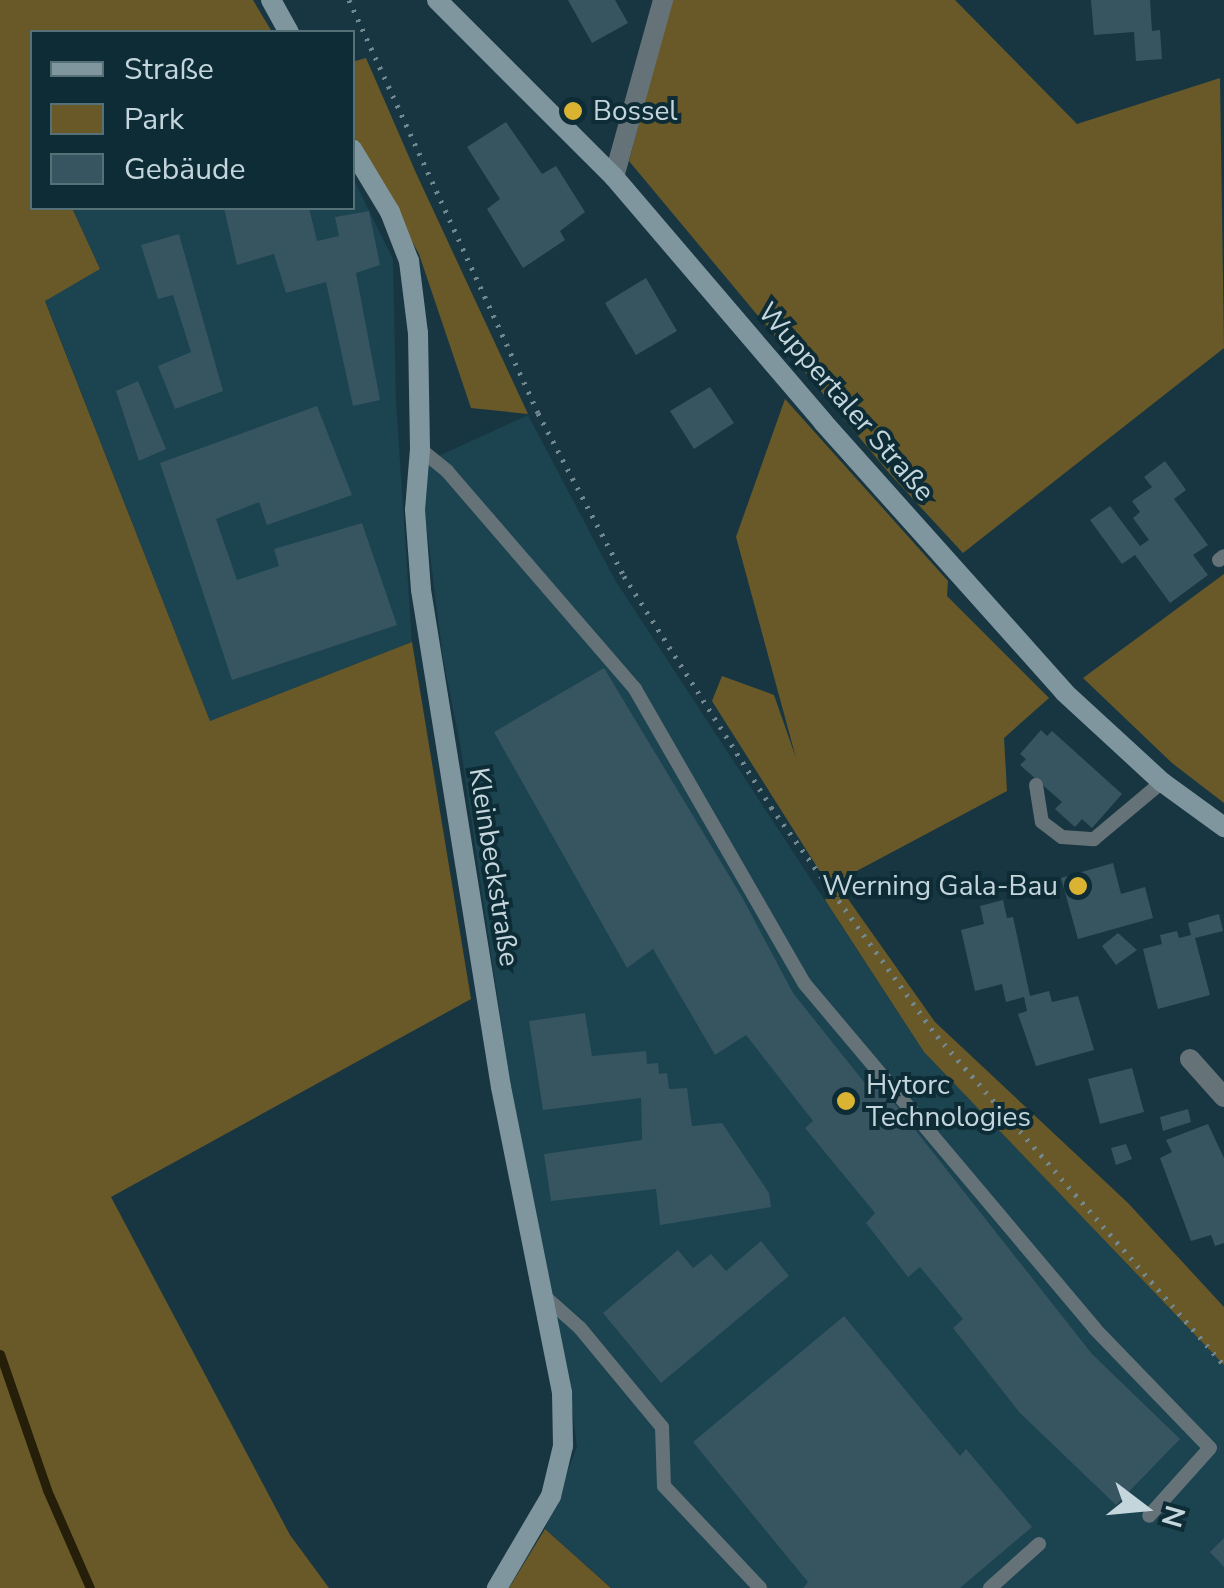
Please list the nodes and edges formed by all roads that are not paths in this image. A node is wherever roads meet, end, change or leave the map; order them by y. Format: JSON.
{"nodes":[{"id":1,"x":271,"y":0,"type":"edge"},
{"id":2,"x":437,"y":0,"type":"edge"},
{"id":3,"x":663,"y":0,"type":"edge"},
{"id":4,"x":287,"y":30,"type":"edge"},
{"id":5,"x":355,"y":153,"type":"edge"},
{"id":6,"x":614,"y":177,"type":"junction"},
{"id":7,"x":420,"y":449,"type":"junction"},
{"id":8,"x":1162,"y":782,"type":"junction"},
{"id":9,"x":1036,"y":785,"type":"dead end"},
{"id":10,"x":1224,"y":827,"type":"edge"},
{"id":11,"x":1190,"y":1059,"type":"dead end"},
{"id":12,"x":1224,"y":1097,"type":"edge"},
{"id":13,"x":540,"y":1292,"type":"junction"},
{"id":14,"x":1150,"y":1516,"type":"dead end"},
{"id":15,"x":1039,"y":1544,"type":"dead end"},
{"id":16,"x":497,"y":1588,"type":"edge"},
{"id":17,"x":760,"y":1588,"type":"edge"},
{"id":18,"x":990,"y":1588,"type":"edge"}],
"edges":[{"from":1,"to":4,"type":"street"},
{"from":2,"to":6,"type":"street","name":"Wuppertaler Straße"},
{"from":3,"to":6,"type":"street"},
{"from":5,"to":7,"type":"street","name":"Kleinbeckstraße"},
{"from":6,"to":8,"type":"street","name":"Wuppertaler Straße"},
{"from":7,"to":13,"type":"street","name":"Kleinbeckstraße"},
{"from":7,"to":14,"type":"lane"},
{"from":8,"to":9,"type":"lane"},
{"from":8,"to":10,"type":"street","name":"Wuppertaler Straße"},
{"from":11,"to":12,"type":"street"},
{"from":13,"to":16,"type":"street","name":"Kleinbeckstraße"},
{"from":13,"to":17,"type":"lane"},
{"from":15,"to":18,"type":"lane"}]}
